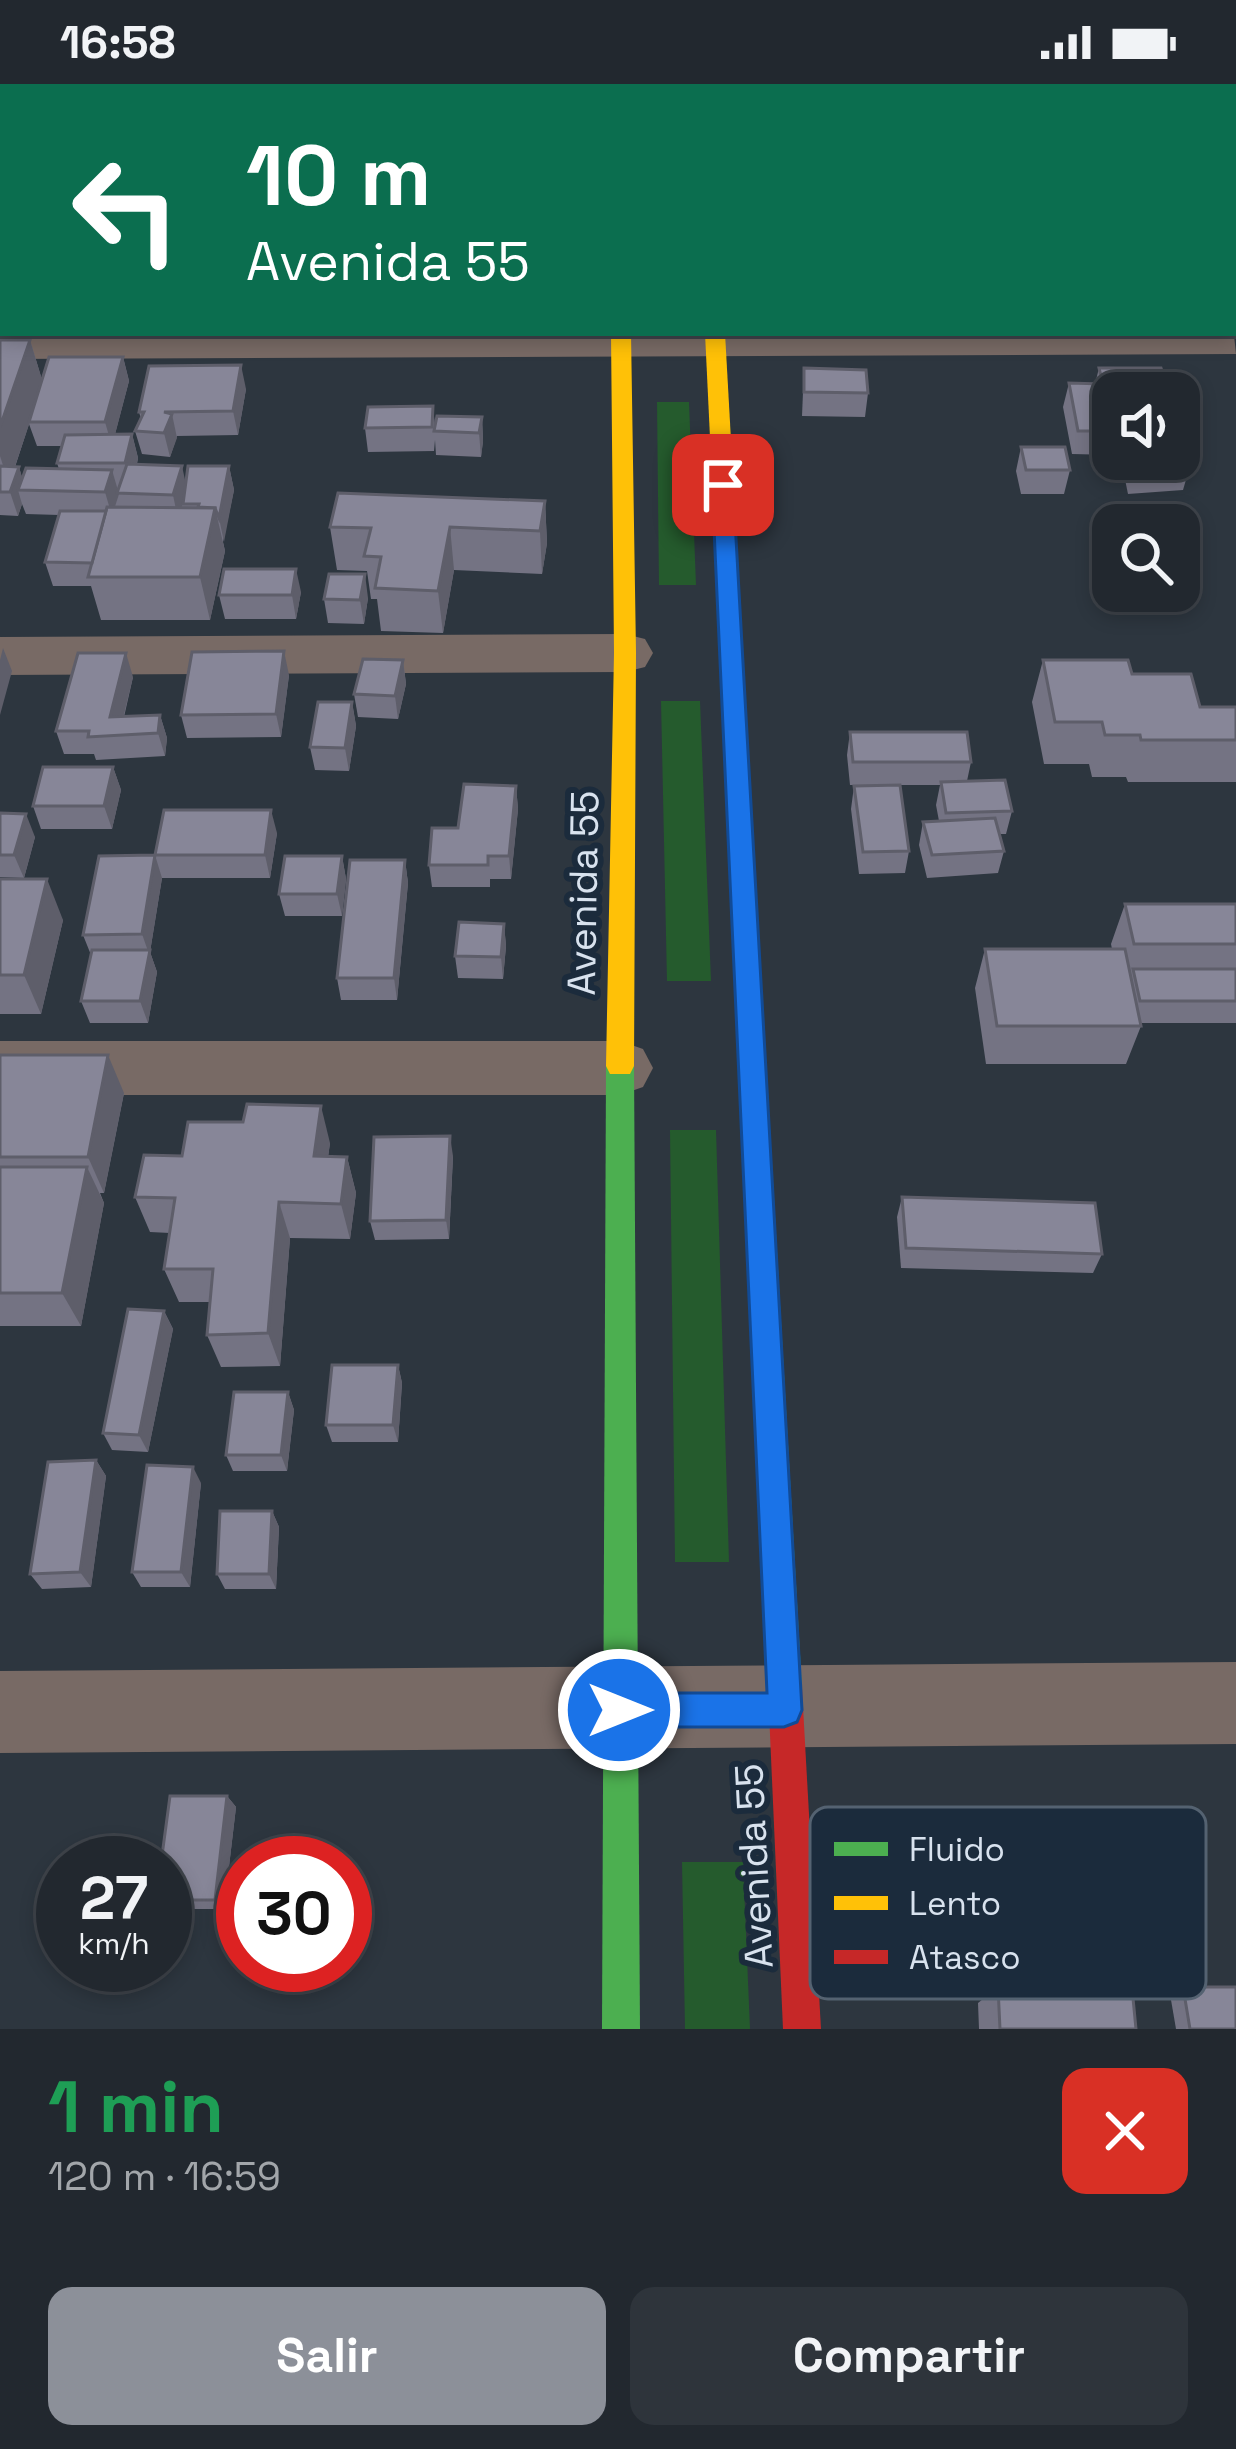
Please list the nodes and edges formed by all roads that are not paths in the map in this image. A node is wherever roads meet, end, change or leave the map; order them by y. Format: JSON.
{"nodes":[{"id":1,"x":621,"y":338,"type":"edge"},
{"id":2,"x":715,"y":338,"type":"edge"},
{"id":3,"x":1236,"y":340,"type":"edge"},
{"id":4,"x":0,"y":345,"type":"edge"},
{"id":5,"x":625,"y":653,"type":"junction"},
{"id":6,"x":0,"y":656,"type":"edge"},
{"id":7,"x":620,"y":1067,"type":"junction"},
{"id":8,"x":0,"y":1068,"type":"edge"},
{"id":9,"x":1236,"y":1702,"type":"edge"},
{"id":10,"x":619,"y":1710,"type":"junction"},
{"id":11,"x":784,"y":1710,"type":"junction"},
{"id":12,"x":0,"y":1712,"type":"edge"},
{"id":13,"x":621,"y":2029,"type":"edge"},
{"id":14,"x":802,"y":2029,"type":"edge"}],
"edges":[{"from":1,"to":2,"type":"street"},
{"from":1,"to":4,"type":"street"},
{"from":1,"to":5,"type":"street","name":"Avenida 55"},
{"from":2,"to":3,"type":"street"},
{"from":2,"to":11,"type":"street","name":"Avenida 55"},
{"from":5,"to":6,"type":"street"},
{"from":5,"to":7,"type":"street","name":"Avenida 55"},
{"from":7,"to":8,"type":"street"},
{"from":7,"to":10,"type":"street","name":"Avenida 55"},
{"from":9,"to":11,"type":"street"},
{"from":10,"to":11,"type":"street"},
{"from":10,"to":12,"type":"street"},
{"from":10,"to":13,"type":"street","name":"Avenida 55"},
{"from":11,"to":14,"type":"street","name":"Avenida 55"}]}
